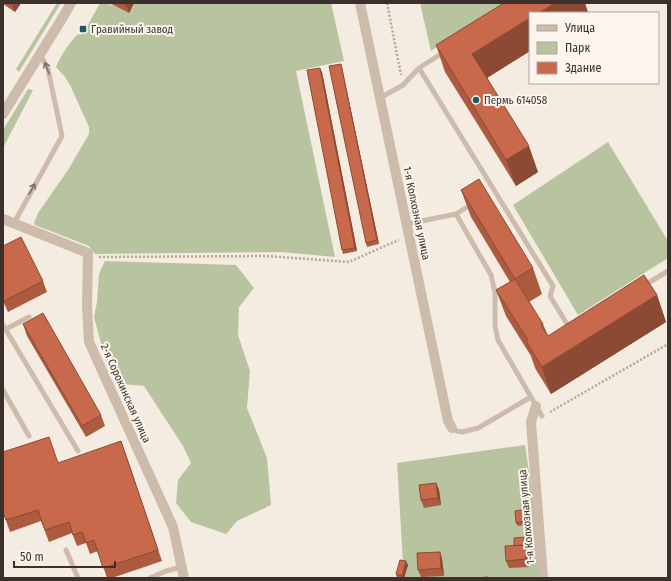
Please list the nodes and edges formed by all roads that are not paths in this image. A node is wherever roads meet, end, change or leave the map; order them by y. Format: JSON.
{"nodes":[{"id":1,"x":71,"y":3,"type":"edge"},
{"id":2,"x":360,"y":3,"type":"edge"},
{"id":3,"x":451,"y":48,"type":"edge"},
{"id":4,"x":40,"y":54,"type":"junction"},
{"id":5,"x":419,"y":68,"type":"junction"},
{"id":6,"x":380,"y":98,"type":"junction"},
{"id":7,"x":3,"y":114,"type":"edge"},
{"id":8,"x":493,"y":190,"type":"junction"},
{"id":9,"x":487,"y":194,"type":"edge"},
{"id":10,"x":474,"y":202,"type":"edge"},
{"id":11,"x":456,"y":214,"type":"junction"},
{"id":12,"x":3,"y":219,"type":"edge"},
{"id":13,"x":14,"y":223,"type":"junction"},
{"id":14,"x":407,"y":224,"type":"junction"},
{"id":15,"x":668,"y":270,"type":"edge"},
{"id":16,"x":636,"y":290,"type":"edge"},
{"id":17,"x":29,"y":317,"type":"dead end"},
{"id":18,"x":578,"y":326,"type":"edge"},
{"id":19,"x":4,"y":327,"type":"edge"},
{"id":20,"x":3,"y":390,"type":"edge"},
{"id":21,"x":531,"y":397,"type":"junction"},
{"id":22,"x":536,"y":406,"type":"junction"},
{"id":23,"x":542,"y":416,"type":"road end"},
{"id":24,"x":452,"y":428,"type":"joint"},
{"id":25,"x":29,"y":436,"type":"dead end"},
{"id":26,"x":78,"y":451,"type":"dead end"},
{"id":27,"x":66,"y":550,"type":"dead end"},
{"id":28,"x":182,"y":567,"type":"junction"},
{"id":29,"x":78,"y":578,"type":"edge"},
{"id":30,"x":150,"y":578,"type":"edge"},
{"id":31,"x":184,"y":578,"type":"edge"},
{"id":32,"x":543,"y":578,"type":"edge"}],
"edges":[{"from":1,"to":4,"type":"street"},
{"from":2,"to":6,"type":"street","name":"1-я Колхозная улица"},
{"from":3,"to":5,"type":"lane"},
{"from":4,"to":7,"type":"street"},
{"from":13,"to":4,"type":"lane","one_way":true},
{"from":5,"to":6,"type":"lane"},
{"from":5,"to":8,"type":"lane"},
{"from":6,"to":14,"type":"street","name":"1-я Колхозная улица"},
{"from":8,"to":9,"type":"lane"},
{"from":8,"to":18,"type":"lane"},
{"from":10,"to":11,"type":"lane"},
{"from":11,"to":14,"type":"lane"},
{"from":11,"to":21,"type":"lane"},
{"from":12,"to":13,"type":"street"},
{"from":13,"to":28,"type":"street","name":"2-я Сорокинская улица"},
{"from":14,"to":24,"type":"street","name":"1-я Колхозная улица"},
{"from":15,"to":16,"type":"lane"},
{"from":17,"to":19,"type":"lane"},
{"from":19,"to":26,"type":"lane"},
{"from":20,"to":25,"type":"lane"},
{"from":21,"to":22,"type":"lane"},
{"from":21,"to":24,"type":"lane"},
{"from":22,"to":23,"type":"lane"},
{"from":22,"to":32,"type":"street","name":"1-я Колхозная улица"},
{"from":27,"to":29,"type":"lane"},
{"from":28,"to":30,"type":"lane"},
{"from":28,"to":31,"type":"street","name":"2-я Сорокинская улица"}]}
